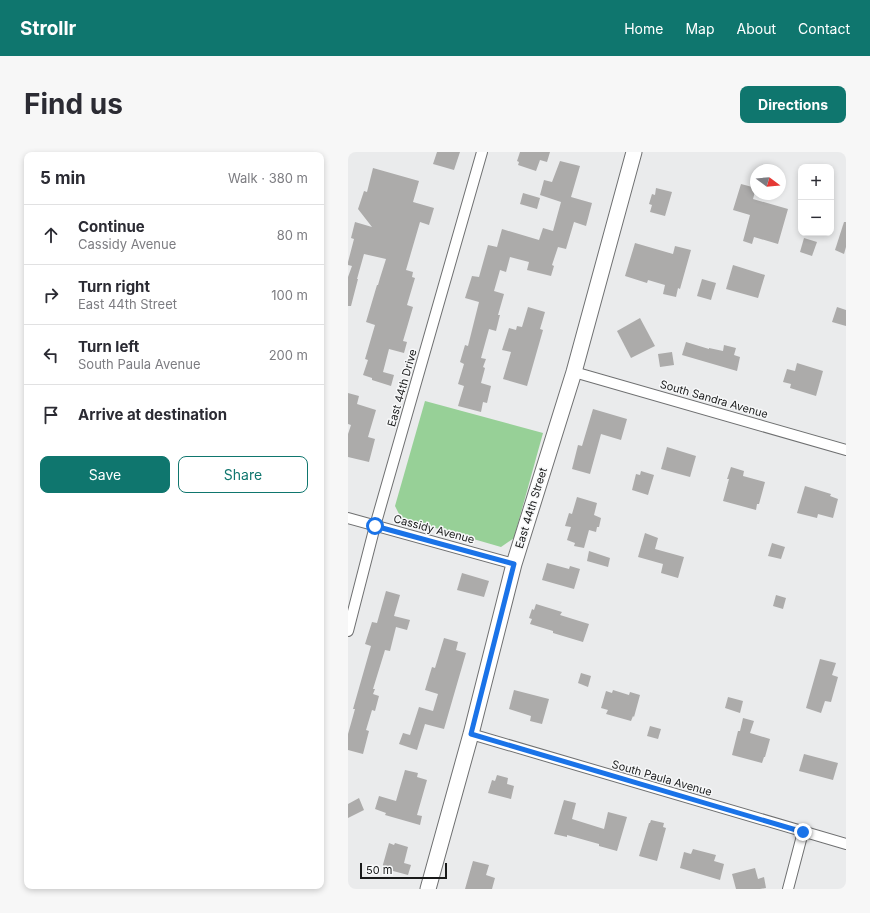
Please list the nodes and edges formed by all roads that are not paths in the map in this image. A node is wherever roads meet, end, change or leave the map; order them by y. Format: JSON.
{"nodes":[{"id":1,"x":482,"y":152,"type":"edge"},
{"id":2,"x":634,"y":152,"type":"edge"},
{"id":3,"x":574,"y":372,"type":"junction"},
{"id":4,"x":846,"y":450,"type":"edge"},
{"id":5,"x":348,"y":518,"type":"edge"},
{"id":6,"x":375,"y":526,"type":"junction"},
{"id":7,"x":514,"y":564,"type":"junction"},
{"id":8,"x":348,"y":631,"type":"edge"},
{"id":9,"x":471,"y":734,"type":"junction"},
{"id":10,"x":803,"y":832,"type":"junction"},
{"id":11,"x":846,"y":844,"type":"edge"},
{"id":12,"x":428,"y":889,"type":"edge"},
{"id":13,"x":788,"y":889,"type":"edge"}],
"edges":[{"from":1,"to":6,"type":"street","name":"East 44th Drive"},
{"from":2,"to":3,"type":"street","name":"East 44th Street"},
{"from":3,"to":4,"type":"street","name":"South Sandra Avenue"},
{"from":3,"to":7,"type":"street","name":"East 44th Street"},
{"from":5,"to":6,"type":"street","name":"Cassidy Avenue"},
{"from":6,"to":7,"type":"street","name":"Cassidy Avenue"},
{"from":6,"to":8,"type":"street","name":"East 44th Drive"},
{"from":7,"to":9,"type":"street","name":"East 44th Street"},
{"from":9,"to":10,"type":"street","name":"South Paula Avenue"},
{"from":9,"to":12,"type":"street","name":"East 44th Street"},
{"from":10,"to":11,"type":"street","name":"South Paula Avenue"},
{"from":10,"to":13,"type":"street"}]}
